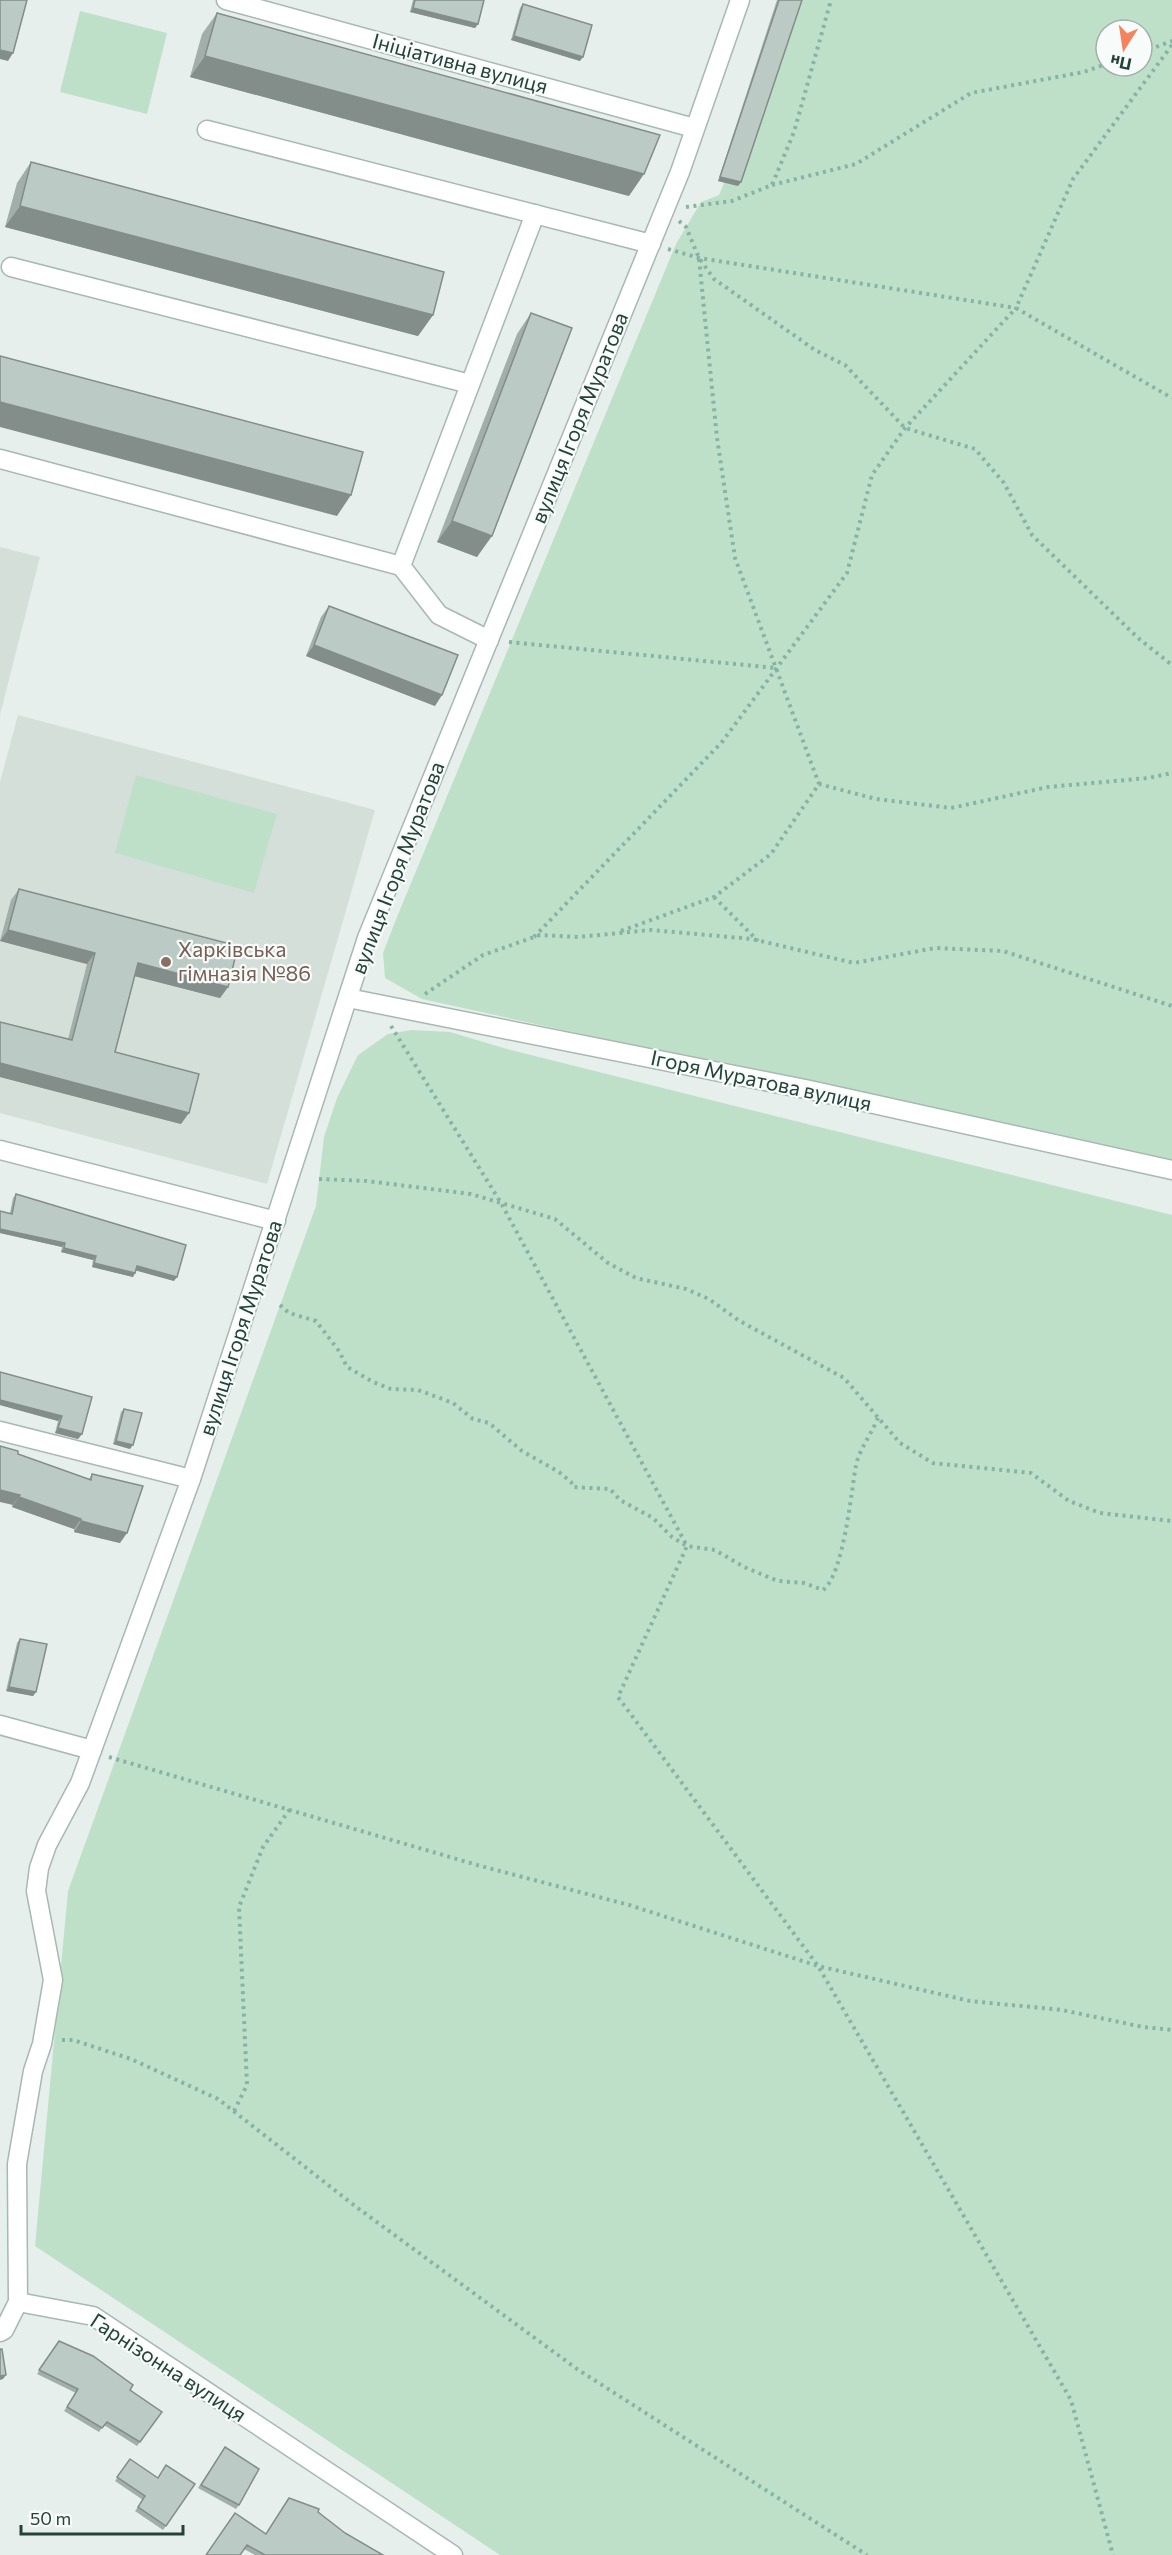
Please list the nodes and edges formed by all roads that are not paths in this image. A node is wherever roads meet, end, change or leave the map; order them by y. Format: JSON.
{"nodes":[{"id":1,"x":226,"y":0,"type":"edge"},
{"id":2,"x":740,"y":0,"type":"edge"},
{"id":3,"x":694,"y":128,"type":"junction"},
{"id":4,"x":207,"y":130,"type":"dead end"},
{"id":5,"x":535,"y":214,"type":"junction"},
{"id":6,"x":651,"y":244,"type":"junction"},
{"id":7,"x":11,"y":267,"type":"dead end"},
{"id":8,"x":470,"y":384,"type":"junction"},
{"id":9,"x":0,"y":459,"type":"edge"},
{"id":10,"x":401,"y":566,"type":"junction"},
{"id":11,"x":489,"y":640,"type":"junction"},
{"id":12,"x":348,"y":998,"type":"junction"},
{"id":13,"x":0,"y":1150,"type":"edge"},
{"id":14,"x":1172,"y":1170,"type":"edge"},
{"id":15,"x":276,"y":1221,"type":"junction"},
{"id":16,"x":0,"y":1431,"type":"edge"},
{"id":17,"x":191,"y":1479,"type":"junction"},
{"id":18,"x":0,"y":1725,"type":"edge"},
{"id":19,"x":92,"y":1750,"type":"junction"},
{"id":20,"x":18,"y":2302,"type":"junction"},
{"id":21,"x":0,"y":2332,"type":"edge"},
{"id":22,"x":453,"y":2555,"type":"edge"}],
"edges":[{"from":1,"to":3,"type":"street","name":"Ініціативна вулиця"},
{"from":2,"to":3,"type":"street","name":"вулиця Ігоря Муратова"},
{"from":3,"to":6,"type":"street","name":"вулиця Ігоря Муратова"},
{"from":4,"to":5,"type":"street"},
{"from":5,"to":6,"type":"street"},
{"from":5,"to":8,"type":"street"},
{"from":6,"to":11,"type":"street","name":"вулиця Ігоря Муратова"},
{"from":7,"to":8,"type":"street"},
{"from":8,"to":10,"type":"street"},
{"from":9,"to":10,"type":"street"},
{"from":10,"to":11,"type":"street"},
{"from":11,"to":12,"type":"street","name":"вулиця Ігоря Муратова"},
{"from":12,"to":14,"type":"street","name":"Ігоря Муратова вулиця"},
{"from":12,"to":15,"type":"street","name":"вулиця Ігоря Муратова"},
{"from":13,"to":15,"type":"street"},
{"from":15,"to":17,"type":"street","name":"вулиця Ігоря Муратова"},
{"from":16,"to":17,"type":"street"},
{"from":17,"to":19,"type":"street","name":"вулиця Ігоря Муратова"},
{"from":18,"to":19,"type":"street"},
{"from":19,"to":20,"type":"street"},
{"from":20,"to":21,"type":"street"},
{"from":20,"to":22,"type":"street","name":"Гарнізонна вулиця"}]}
